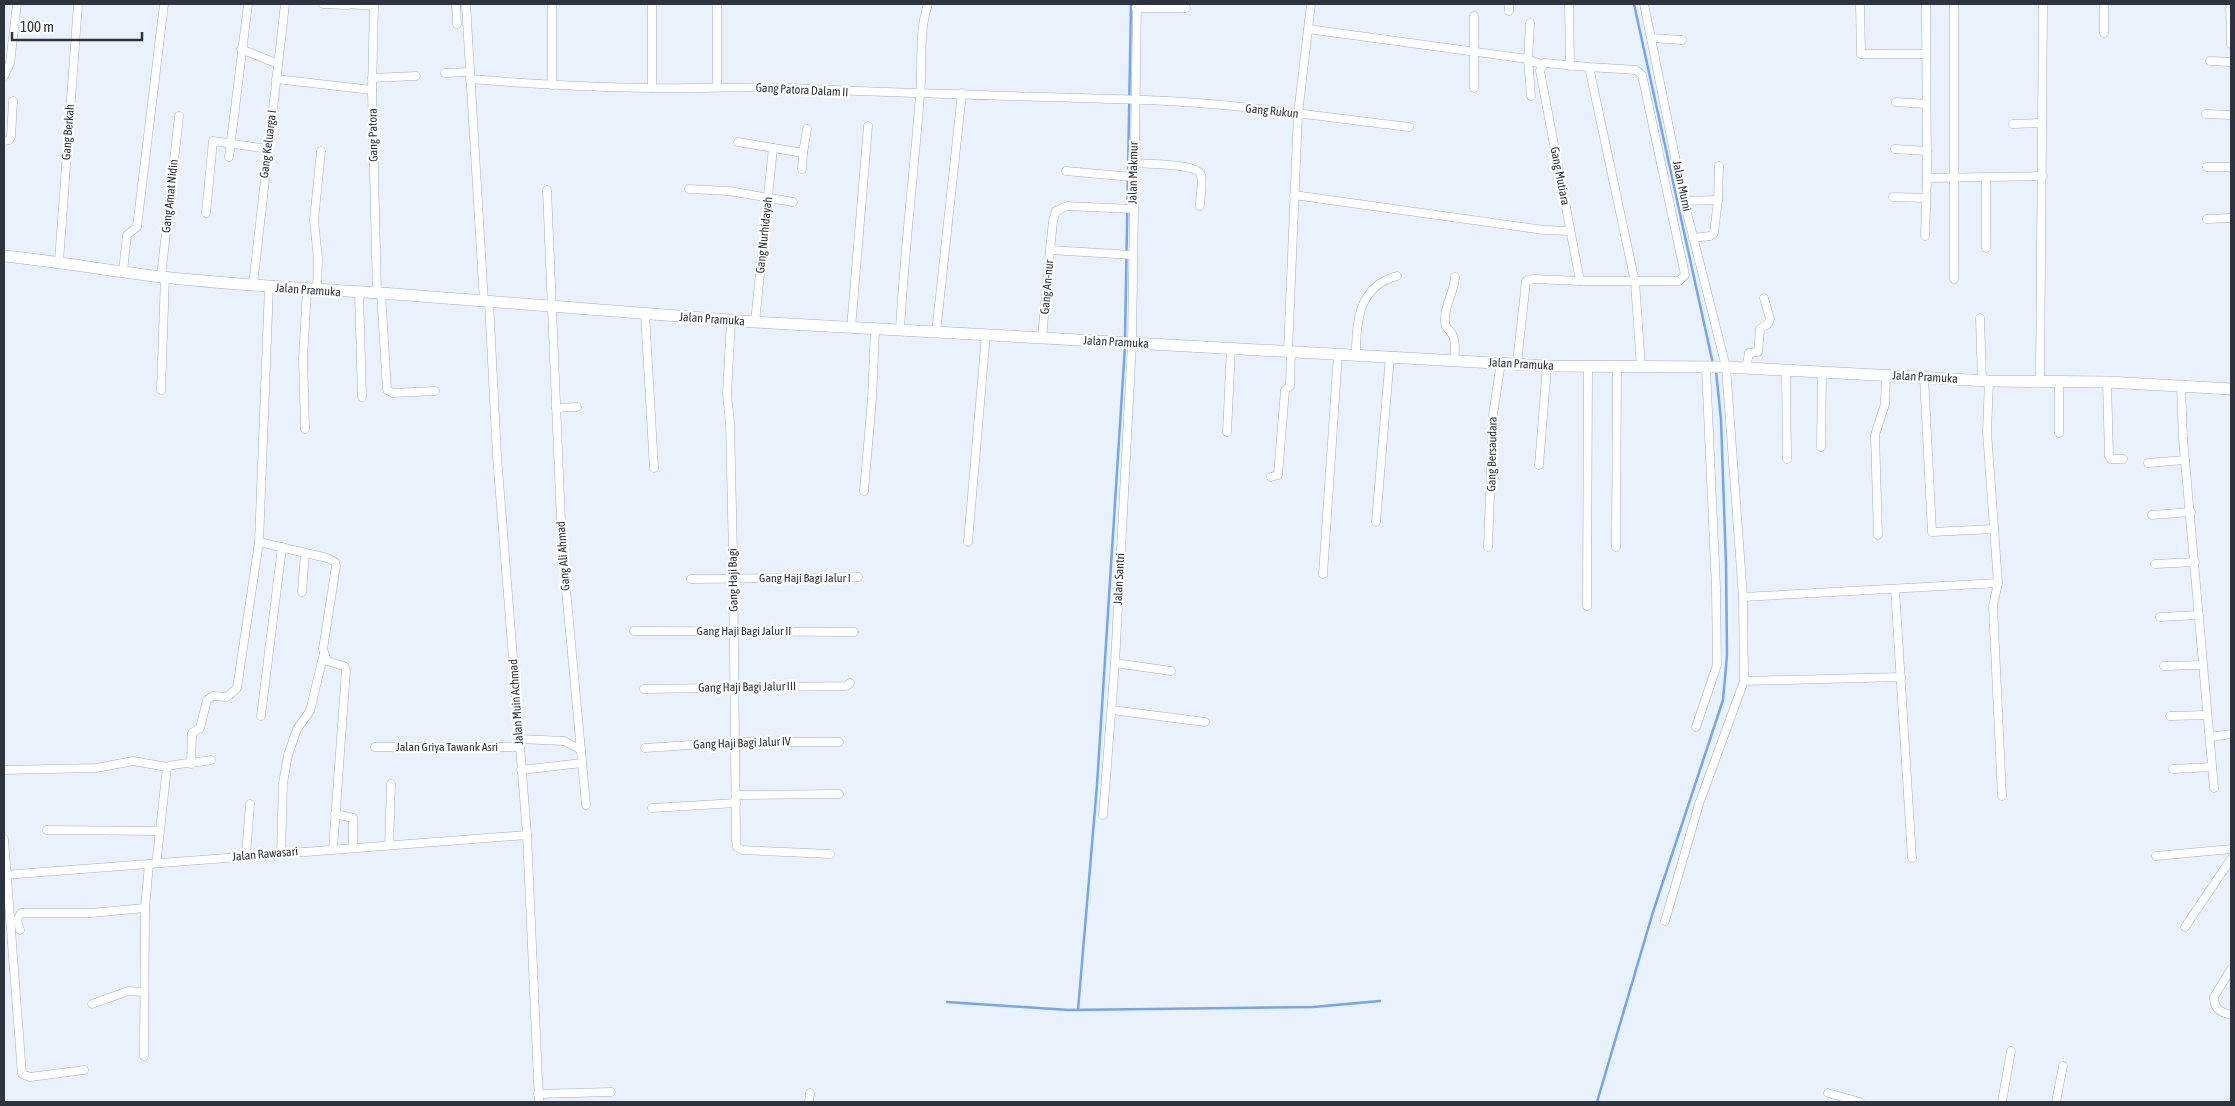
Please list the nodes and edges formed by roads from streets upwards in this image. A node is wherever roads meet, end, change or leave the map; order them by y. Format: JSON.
{"nodes":[{"id":1,"x":17,"y":4,"type":"edge"},
{"id":2,"x":78,"y":4,"type":"edge"},
{"id":3,"x":164,"y":4,"type":"edge"},
{"id":4,"x":248,"y":4,"type":"edge"},
{"id":5,"x":285,"y":4,"type":"edge"},
{"id":6,"x":323,"y":4,"type":"edge"},
{"id":7,"x":456,"y":4,"type":"edge"},
{"id":8,"x":466,"y":4,"type":"edge"},
{"id":9,"x":552,"y":4,"type":"edge"},
{"id":10,"x":652,"y":4,"type":"edge"},
{"id":11,"x":717,"y":4,"type":"edge"},
{"id":12,"x":928,"y":4,"type":"edge"},
{"id":13,"x":1311,"y":4,"type":"edge"},
{"id":14,"x":1569,"y":4,"type":"edge"},
{"id":15,"x":1644,"y":4,"type":"edge"},
{"id":16,"x":1860,"y":4,"type":"edge"},
{"id":17,"x":1926,"y":4,"type":"edge"},
{"id":18,"x":1954,"y":4,"type":"edge"},
{"id":19,"x":2043,"y":4,"type":"edge"},
{"id":20,"x":2104,"y":4,"type":"edge"},
{"id":21,"x":2230,"y":4,"type":"edge"},
{"id":22,"x":347,"y":5,"type":"edge"},
{"id":23,"x":1136,"y":6,"type":"edge"},
{"id":24,"x":1186,"y":8,"type":"dead end"},
{"id":25,"x":1474,"y":16,"type":"dead end"},
{"id":26,"x":1530,"y":23,"type":"dead end"},
{"id":27,"x":457,"y":24,"type":"dead end"},
{"id":28,"x":1308,"y":29,"type":"junction"},
{"id":29,"x":2104,"y":33,"type":"dead end"},
{"id":30,"x":1652,"y":38,"type":"junction"},
{"id":31,"x":1682,"y":40,"type":"dead end"},
{"id":32,"x":2231,"y":44,"type":"edge"},
{"id":33,"x":241,"y":49,"type":"junction"},
{"id":34,"x":1473,"y":52,"type":"junction"},
{"id":35,"x":1925,"y":54,"type":"junction"},
{"id":36,"x":1528,"y":59,"type":"junction"},
{"id":37,"x":2210,"y":61,"type":"dead end"},
{"id":38,"x":2231,"y":62,"type":"edge"},
{"id":39,"x":278,"y":64,"type":"junction"},
{"id":40,"x":1542,"y":65,"type":"junction"},
{"id":41,"x":1570,"y":66,"type":"junction"},
{"id":42,"x":1589,"y":67,"type":"junction"},
{"id":43,"x":445,"y":73,"type":"dead end"},
{"id":44,"x":1651,"y":74,"type":"junction"},
{"id":45,"x":470,"y":75,"type":"junction"},
{"id":46,"x":4,"y":76,"type":"edge"},
{"id":47,"x":416,"y":76,"type":"dead end"},
{"id":48,"x":372,"y":78,"type":"junction"},
{"id":49,"x":276,"y":79,"type":"junction"},
{"id":50,"x":552,"y":85,"type":"junction"},
{"id":51,"x":717,"y":86,"type":"junction"},
{"id":52,"x":652,"y":88,"type":"junction"},
{"id":53,"x":1474,"y":88,"type":"dead end"},
{"id":54,"x":372,"y":90,"type":"junction"},
{"id":55,"x":920,"y":93,"type":"junction"},
{"id":56,"x":962,"y":93,"type":"junction"},
{"id":57,"x":1531,"y":96,"type":"dead end"},
{"id":58,"x":1130,"y":100,"type":"junction"},
{"id":59,"x":13,"y":101,"type":"dead end"},
{"id":60,"x":1896,"y":102,"type":"dead end"},
{"id":61,"x":1926,"y":104,"type":"junction"},
{"id":62,"x":1298,"y":114,"type":"junction"},
{"id":63,"x":2206,"y":114,"type":"dead end"},
{"id":64,"x":2231,"y":115,"type":"edge"},
{"id":65,"x":179,"y":116,"type":"dead end"},
{"id":66,"x":2042,"y":123,"type":"junction"},
{"id":67,"x":2013,"y":124,"type":"dead end"},
{"id":68,"x":868,"y":126,"type":"dead end"},
{"id":69,"x":1409,"y":127,"type":"dead end"},
{"id":70,"x":807,"y":129,"type":"dead end"},
{"id":71,"x":4,"y":141,"type":"edge"},
{"id":72,"x":230,"y":142,"type":"junction"},
{"id":73,"x":738,"y":142,"type":"dead end"},
{"id":74,"x":773,"y":148,"type":"junction"},
{"id":75,"x":268,"y":149,"type":"junction"},
{"id":76,"x":1895,"y":149,"type":"dead end"},
{"id":77,"x":321,"y":151,"type":"dead end"},
{"id":78,"x":1927,"y":151,"type":"junction"},
{"id":79,"x":803,"y":153,"type":"junction"},
{"id":80,"x":229,"y":157,"type":"dead end"},
{"id":81,"x":1133,"y":163,"type":"junction"},
{"id":82,"x":1719,"y":166,"type":"dead end"},
{"id":83,"x":2231,"y":166,"type":"edge"},
{"id":84,"x":2207,"y":167,"type":"dead end"},
{"id":85,"x":802,"y":169,"type":"dead end"},
{"id":86,"x":1066,"y":171,"type":"dead end"},
{"id":87,"x":1129,"y":176,"type":"junction"},
{"id":88,"x":2043,"y":176,"type":"junction"},
{"id":89,"x":1927,"y":178,"type":"junction"},
{"id":90,"x":1956,"y":178,"type":"junction"},
{"id":91,"x":1986,"y":178,"type":"junction"},
{"id":92,"x":547,"y":190,"type":"dead end"},
{"id":93,"x":689,"y":190,"type":"dead end"},
{"id":94,"x":1294,"y":195,"type":"junction"},
{"id":95,"x":768,"y":197,"type":"junction"},
{"id":96,"x":1893,"y":197,"type":"dead end"},
{"id":97,"x":1926,"y":198,"type":"junction"},
{"id":98,"x":1718,"y":200,"type":"junction"},
{"id":99,"x":793,"y":202,"type":"dead end"},
{"id":100,"x":1684,"y":202,"type":"junction"},
{"id":101,"x":1200,"y":206,"type":"dead end"},
{"id":102,"x":1129,"y":208,"type":"junction"},
{"id":103,"x":206,"y":213,"type":"dead end"},
{"id":104,"x":2231,"y":218,"type":"edge"},
{"id":105,"x":2207,"y":220,"type":"dead end"},
{"id":106,"x":1570,"y":232,"type":"junction"},
{"id":107,"x":1925,"y":236,"type":"dead end"},
{"id":108,"x":1693,"y":238,"type":"junction"},
{"id":109,"x":1986,"y":248,"type":"dead end"},
{"id":110,"x":1050,"y":250,"type":"junction"},
{"id":111,"x":1128,"y":255,"type":"junction"},
{"id":112,"x":4,"y":256,"type":"edge"},
{"id":113,"x":58,"y":261,"type":"junction"},
{"id":114,"x":123,"y":271,"type":"junction"},
{"id":115,"x":1396,"y":276,"type":"dead end"},
{"id":116,"x":163,"y":277,"type":"junction"},
{"id":117,"x":1455,"y":278,"type":"dead end"},
{"id":118,"x":1954,"y":279,"type":"dead end"},
{"id":119,"x":1580,"y":281,"type":"junction"},
{"id":120,"x":1635,"y":282,"type":"junction"},
{"id":121,"x":253,"y":285,"type":"junction"},
{"id":122,"x":269,"y":287,"type":"junction"},
{"id":123,"x":312,"y":291,"type":"junction"},
{"id":124,"x":359,"y":293,"type":"junction"},
{"id":125,"x":379,"y":293,"type":"junction"},
{"id":126,"x":1764,"y":298,"type":"dead end"},
{"id":127,"x":487,"y":302,"type":"junction"},
{"id":128,"x":550,"y":307,"type":"junction"},
{"id":129,"x":645,"y":314,"type":"junction"},
{"id":130,"x":1980,"y":318,"type":"dead end"},
{"id":131,"x":731,"y":320,"type":"junction"},
{"id":132,"x":755,"y":322,"type":"junction"},
{"id":133,"x":851,"y":328,"type":"junction"},
{"id":134,"x":875,"y":329,"type":"junction"},
{"id":135,"x":900,"y":331,"type":"junction"},
{"id":136,"x":936,"y":333,"type":"junction"},
{"id":137,"x":986,"y":334,"type":"junction"},
{"id":138,"x":1042,"y":338,"type":"junction"},
{"id":139,"x":1132,"y":343,"type":"junction"},
{"id":140,"x":1231,"y":348,"type":"junction"},
{"id":141,"x":1290,"y":351,"type":"junction"},
{"id":142,"x":1338,"y":354,"type":"junction"},
{"id":143,"x":1356,"y":354,"type":"junction"},
{"id":144,"x":1390,"y":356,"type":"junction"},
{"id":145,"x":1454,"y":360,"type":"junction"},
{"id":146,"x":1501,"y":362,"type":"junction"},
{"id":147,"x":1517,"y":363,"type":"junction"},
{"id":148,"x":1588,"y":365,"type":"junction"},
{"id":149,"x":1547,"y":366,"type":"junction"},
{"id":150,"x":1618,"y":366,"type":"junction"},
{"id":151,"x":1640,"y":367,"type":"junction"},
{"id":152,"x":1726,"y":367,"type":"junction"},
{"id":153,"x":1706,"y":368,"type":"junction"},
{"id":154,"x":1746,"y":369,"type":"junction"},
{"id":155,"x":1786,"y":372,"type":"junction"},
{"id":156,"x":1822,"y":372,"type":"junction"},
{"id":157,"x":1886,"y":375,"type":"junction"},
{"id":158,"x":1924,"y":377,"type":"junction"},
{"id":159,"x":2040,"y":380,"type":"junction"},
{"id":160,"x":1985,"y":381,"type":"junction"},
{"id":161,"x":2059,"y":382,"type":"junction"},
{"id":162,"x":2107,"y":382,"type":"junction"},
{"id":163,"x":2181,"y":387,"type":"junction"},
{"id":164,"x":2231,"y":389,"type":"edge"},
{"id":165,"x":161,"y":390,"type":"dead end"},
{"id":166,"x":435,"y":391,"type":"dead end"},
{"id":167,"x":362,"y":397,"type":"dead end"},
{"id":168,"x":578,"y":406,"type":"dead end"},
{"id":169,"x":556,"y":408,"type":"junction"},
{"id":170,"x":305,"y":429,"type":"dead end"},
{"id":171,"x":1227,"y":432,"type":"dead end"},
{"id":172,"x":2059,"y":433,"type":"dead end"},
{"id":173,"x":1821,"y":447,"type":"dead end"},
{"id":174,"x":1788,"y":459,"type":"dead end"},
{"id":175,"x":2123,"y":459,"type":"dead end"},
{"id":176,"x":2185,"y":460,"type":"junction"},
{"id":177,"x":2148,"y":463,"type":"dead end"},
{"id":178,"x":1539,"y":464,"type":"dead end"},
{"id":179,"x":654,"y":468,"type":"dead end"},
{"id":180,"x":1271,"y":477,"type":"dead end"},
{"id":181,"x":864,"y":491,"type":"dead end"},
{"id":182,"x":2191,"y":512,"type":"junction"},
{"id":183,"x":2152,"y":515,"type":"dead end"},
{"id":184,"x":1376,"y":522,"type":"dead end"},
{"id":185,"x":1994,"y":529,"type":"junction"},
{"id":186,"x":1878,"y":535,"type":"dead end"},
{"id":187,"x":259,"y":542,"type":"junction"},
{"id":188,"x":968,"y":542,"type":"dead end"},
{"id":189,"x":1488,"y":546,"type":"dead end"},
{"id":190,"x":1616,"y":547,"type":"dead end"},
{"id":191,"x":282,"y":548,"type":"junction"},
{"id":192,"x":305,"y":553,"type":"junction"},
{"id":193,"x":2194,"y":562,"type":"junction"},
{"id":194,"x":2155,"y":564,"type":"dead end"},
{"id":195,"x":1323,"y":574,"type":"dead end"},
{"id":196,"x":858,"y":577,"type":"dead end"},
{"id":197,"x":691,"y":578,"type":"dead end"},
{"id":198,"x":733,"y":578,"type":"junction"},
{"id":199,"x":1998,"y":583,"type":"junction"},
{"id":200,"x":1895,"y":589,"type":"junction"},
{"id":201,"x":302,"y":592,"type":"dead end"},
{"id":202,"x":1743,"y":597,"type":"junction"},
{"id":203,"x":1587,"y":606,"type":"dead end"},
{"id":204,"x":2199,"y":615,"type":"junction"},
{"id":205,"x":2160,"y":617,"type":"dead end"},
{"id":206,"x":733,"y":630,"type":"junction"},
{"id":207,"x":634,"y":631,"type":"dead end"},
{"id":208,"x":854,"y":632,"type":"dead end"},
{"id":209,"x":324,"y":653,"type":"junction"},
{"id":210,"x":1115,"y":663,"type":"junction"},
{"id":211,"x":2203,"y":665,"type":"junction"},
{"id":212,"x":2164,"y":666,"type":"dead end"},
{"id":213,"x":1171,"y":671,"type":"dead end"},
{"id":214,"x":1900,"y":677,"type":"junction"},
{"id":215,"x":1744,"y":681,"type":"junction"},
{"id":216,"x":850,"y":683,"type":"dead end"},
{"id":217,"x":734,"y":686,"type":"junction"},
{"id":218,"x":644,"y":689,"type":"dead end"},
{"id":219,"x":1112,"y":710,"type":"junction"},
{"id":220,"x":2207,"y":715,"type":"junction"},
{"id":221,"x":261,"y":716,"type":"dead end"},
{"id":222,"x":2170,"y":716,"type":"dead end"},
{"id":223,"x":1205,"y":722,"type":"dead end"},
{"id":224,"x":1696,"y":727,"type":"dead end"},
{"id":225,"x":2231,"y":734,"type":"edge"},
{"id":226,"x":2210,"y":737,"type":"junction"},
{"id":227,"x":519,"y":739,"type":"junction"},
{"id":228,"x":735,"y":742,"type":"junction"},
{"id":229,"x":839,"y":742,"type":"dead end"},
{"id":230,"x":375,"y":747,"type":"dead end"},
{"id":231,"x":519,"y":747,"type":"junction"},
{"id":232,"x":644,"y":748,"type":"dead end"},
{"id":233,"x":581,"y":750,"type":"junction"},
{"id":234,"x":212,"y":760,"type":"dead end"},
{"id":235,"x":582,"y":763,"type":"junction"},
{"id":236,"x":191,"y":764,"type":"junction"},
{"id":237,"x":167,"y":767,"type":"junction"},
{"id":238,"x":2212,"y":767,"type":"junction"},
{"id":239,"x":2174,"y":769,"type":"dead end"},
{"id":240,"x":4,"y":770,"type":"edge"},
{"id":241,"x":522,"y":770,"type":"junction"},
{"id":242,"x":391,"y":784,"type":"dead end"},
{"id":243,"x":2214,"y":788,"type":"dead end"},
{"id":244,"x":839,"y":794,"type":"dead end"},
{"id":245,"x":2002,"y":796,"type":"dead end"},
{"id":246,"x":736,"y":799,"type":"junction"},
{"id":247,"x":250,"y":804,"type":"dead end"},
{"id":248,"x":586,"y":805,"type":"dead end"},
{"id":249,"x":652,"y":808,"type":"dead end"},
{"id":250,"x":335,"y":814,"type":"junction"},
{"id":251,"x":1102,"y":815,"type":"dead end"},
{"id":252,"x":47,"y":830,"type":"dead end"},
{"id":253,"x":159,"y":831,"type":"junction"},
{"id":254,"x":526,"y":835,"type":"junction"},
{"id":255,"x":4,"y":839,"type":"edge"},
{"id":256,"x":389,"y":845,"type":"junction"},
{"id":257,"x":353,"y":847,"type":"junction"},
{"id":258,"x":333,"y":849,"type":"junction"},
{"id":259,"x":2231,"y":849,"type":"edge"},
{"id":260,"x":281,"y":853,"type":"junction"},
{"id":261,"x":830,"y":854,"type":"dead end"},
{"id":262,"x":246,"y":855,"type":"junction"},
{"id":263,"x":157,"y":856,"type":"dead end"},
{"id":264,"x":2156,"y":856,"type":"dead end"},
{"id":265,"x":1912,"y":858,"type":"dead end"},
{"id":266,"x":2231,"y":858,"type":"edge"},
{"id":267,"x":149,"y":864,"type":"junction"},
{"id":268,"x":5,"y":875,"type":"edge"},
{"id":269,"x":145,"y":908,"type":"junction"},
{"id":270,"x":1665,"y":921,"type":"dead end"},
{"id":271,"x":2185,"y":927,"type":"dead end"},
{"id":272,"x":20,"y":930,"type":"dead end"},
{"id":273,"x":2231,"y":969,"type":"edge"},
{"id":274,"x":144,"y":992,"type":"junction"},
{"id":275,"x":92,"y":1004,"type":"dead end"},
{"id":276,"x":2231,"y":1016,"type":"edge"},
{"id":277,"x":2011,"y":1051,"type":"dead end"},
{"id":278,"x":144,"y":1056,"type":"dead end"},
{"id":279,"x":2063,"y":1066,"type":"dead end"},
{"id":280,"x":84,"y":1070,"type":"dead end"},
{"id":281,"x":611,"y":1092,"type":"dead end"},
{"id":282,"x":810,"y":1092,"type":"dead end"},
{"id":283,"x":1828,"y":1094,"type":"dead end"},
{"id":284,"x":538,"y":1098,"type":"edge"},
{"id":285,"x":809,"y":1102,"type":"edge"},
{"id":286,"x":1860,"y":1102,"type":"edge"},
{"id":287,"x":2002,"y":1102,"type":"edge"},
{"id":288,"x":2056,"y":1102,"type":"edge"}],
"edges":[{"from":1,"to":46,"type":"street"},
{"from":2,"to":113,"type":"street","name":"Gang Berkah"},
{"from":3,"to":114,"type":"street"},
{"from":4,"to":33,"type":"street"},
{"from":5,"to":39,"type":"street","name":"Gang Keluarga I"},
{"from":6,"to":22,"type":"street"},
{"from":7,"to":27,"type":"street"},
{"from":8,"to":45,"type":"street"},
{"from":9,"to":50,"type":"street"},
{"from":10,"to":52,"type":"street"},
{"from":11,"to":51,"type":"street"},
{"from":12,"to":55,"type":"street"},
{"from":13,"to":28,"type":"street"},
{"from":14,"to":41,"type":"street"},
{"from":15,"to":30,"type":"street","name":"Jalan Murni"},
{"from":16,"to":35,"type":"street"},
{"from":17,"to":35,"type":"street"},
{"from":18,"to":90,"type":"street"},
{"from":19,"to":66,"type":"street"},
{"from":20,"to":29,"type":"street"},
{"from":21,"to":32,"type":"street"},
{"from":22,"to":48,"type":"street","name":"Gang Patora"},
{"from":23,"to":24,"type":"street"},
{"from":23,"to":58,"type":"street","name":"Jalan Makmur"},
{"from":25,"to":34,"type":"street"},
{"from":26,"to":36,"type":"street"},
{"from":28,"to":34,"type":"street"},
{"from":28,"to":62,"type":"street"},
{"from":30,"to":31,"type":"street"},
{"from":30,"to":44,"type":"street","name":"Jalan Murni"},
{"from":33,"to":39,"type":"street"},
{"from":33,"to":72,"type":"street"},
{"from":34,"to":36,"type":"street"},
{"from":34,"to":53,"type":"street"},
{"from":35,"to":61,"type":"street"},
{"from":36,"to":40,"type":"street"},
{"from":36,"to":57,"type":"street"},
{"from":37,"to":38,"type":"street"},
{"from":39,"to":49,"type":"street","name":"Gang Keluarga I"},
{"from":40,"to":41,"type":"street"},
{"from":40,"to":106,"type":"street","name":"Gang Mutiara"},
{"from":41,"to":42,"type":"street"},
{"from":42,"to":44,"type":"street"},
{"from":42,"to":120,"type":"street"},
{"from":43,"to":45,"type":"street","name":"Gang Patora Dalam II"},
{"from":44,"to":100,"type":"street","name":"Jalan Murni"},
{"from":44,"to":120,"type":"street"},
{"from":45,"to":50,"type":"street","name":"Gang Patora Dalam II"},
{"from":45,"to":127,"type":"street"},
{"from":47,"to":48,"type":"street"},
{"from":48,"to":54,"type":"street","name":"Gang Patora"},
{"from":49,"to":54,"type":"street"},
{"from":49,"to":75,"type":"street","name":"Gang Keluarga I"},
{"from":50,"to":52,"type":"street","name":"Gang Patora Dalam II"},
{"from":51,"to":52,"type":"street","name":"Gang Patora Dalam II"},
{"from":51,"to":55,"type":"street","name":"Gang Patora Dalam II"},
{"from":54,"to":125,"type":"street","name":"Gang Patora"},
{"from":55,"to":56,"type":"street","name":"Gang Patora Dalam II"},
{"from":55,"to":135,"type":"street"},
{"from":56,"to":58,"type":"street","name":"Gang Patora Dalam II"},
{"from":56,"to":136,"type":"street"},
{"from":58,"to":62,"type":"street","name":"Gang Rukun"},
{"from":58,"to":81,"type":"street","name":"Jalan Makmur"},
{"from":59,"to":71,"type":"street"},
{"from":60,"to":61,"type":"street"},
{"from":61,"to":78,"type":"street"},
{"from":62,"to":69,"type":"street","name":"Gang Rukun"},
{"from":62,"to":94,"type":"street"},
{"from":63,"to":64,"type":"street"},
{"from":65,"to":116,"type":"street","name":"Gang Amat Nidin"},
{"from":66,"to":67,"type":"street"},
{"from":66,"to":88,"type":"street"},
{"from":68,"to":133,"type":"street"},
{"from":70,"to":79,"type":"street"},
{"from":72,"to":75,"type":"street"},
{"from":72,"to":80,"type":"street"},
{"from":72,"to":103,"type":"street"},
{"from":73,"to":74,"type":"street"},
{"from":74,"to":79,"type":"street"},
{"from":74,"to":95,"type":"street","name":"Gang Nurhidayah"},
{"from":75,"to":121,"type":"street","name":"Gang Keluarga I"},
{"from":76,"to":78,"type":"street"},
{"from":77,"to":123,"type":"street"},
{"from":78,"to":89,"type":"street"},
{"from":79,"to":85,"type":"street"},
{"from":81,"to":87,"type":"street","name":"Jalan Makmur"},
{"from":81,"to":101,"type":"street"},
{"from":82,"to":98,"type":"street"},
{"from":83,"to":84,"type":"street"},
{"from":86,"to":87,"type":"street"},
{"from":87,"to":102,"type":"street","name":"Jalan Makmur"},
{"from":88,"to":91,"type":"street"},
{"from":88,"to":159,"type":"street"},
{"from":89,"to":90,"type":"street"},
{"from":89,"to":97,"type":"street"},
{"from":90,"to":91,"type":"street"},
{"from":90,"to":118,"type":"street"},
{"from":91,"to":109,"type":"street"},
{"from":92,"to":128,"type":"street","name":"Gang Ali Ahmad"},
{"from":93,"to":95,"type":"street"},
{"from":94,"to":106,"type":"street"},
{"from":94,"to":141,"type":"street"},
{"from":95,"to":99,"type":"street"},
{"from":95,"to":132,"type":"street","name":"Gang Nurhidayah"},
{"from":96,"to":97,"type":"street"},
{"from":97,"to":107,"type":"street"},
{"from":98,"to":100,"type":"street"},
{"from":98,"to":108,"type":"street"},
{"from":100,"to":108,"type":"street","name":"Jalan Murni"},
{"from":102,"to":110,"type":"street"},
{"from":102,"to":111,"type":"street","name":"Jalan Makmur"},
{"from":104,"to":105,"type":"street"},
{"from":106,"to":119,"type":"street","name":"Gang Mutiara"},
{"from":108,"to":152,"type":"street","name":"Jalan Murni"},
{"from":110,"to":111,"type":"street","name":"Gang An-nur"},
{"from":110,"to":138,"type":"street","name":"Gang An-nur"},
{"from":111,"to":139,"type":"street","name":"Jalan Makmur"},
{"from":112,"to":113,"type":"street","name":"Jalan Pramuka"},
{"from":113,"to":114,"type":"street","name":"Jalan Pramuka"},
{"from":114,"to":116,"type":"street","name":"Jalan Pramuka"},
{"from":115,"to":143,"type":"street"},
{"from":116,"to":121,"type":"street","name":"Jalan Pramuka"},
{"from":116,"to":165,"type":"street","name":"Gang Amat Nidin"},
{"from":117,"to":145,"type":"street"},
{"from":119,"to":120,"type":"street"},
{"from":119,"to":147,"type":"street"},
{"from":120,"to":151,"type":"street"},
{"from":121,"to":122,"type":"street","name":"Jalan Pramuka"},
{"from":122,"to":123,"type":"street","name":"Jalan Pramuka"},
{"from":122,"to":187,"type":"street"},
{"from":123,"to":124,"type":"street","name":"Jalan Pramuka"},
{"from":123,"to":170,"type":"street"},
{"from":124,"to":125,"type":"street","name":"Jalan Pramuka"},
{"from":124,"to":167,"type":"street"},
{"from":125,"to":127,"type":"street","name":"Jalan Pramuka"},
{"from":125,"to":166,"type":"street","name":"Gang Patora"},
{"from":126,"to":154,"type":"street"},
{"from":127,"to":128,"type":"street","name":"Jalan Pramuka"},
{"from":127,"to":227,"type":"street","name":"Jalan Muin Achmad"},
{"from":128,"to":129,"type":"street","name":"Jalan Pramuka"},
{"from":128,"to":169,"type":"street","name":"Gang Ali Ahmad"},
{"from":129,"to":131,"type":"street","name":"Jalan Pramuka"},
{"from":129,"to":179,"type":"street"},
{"from":130,"to":160,"type":"street"},
{"from":131,"to":132,"type":"street","name":"Jalan Pramuka"},
{"from":131,"to":198,"type":"street","name":"Gang Haji Bagi"},
{"from":132,"to":133,"type":"street","name":"Jalan Pramuka"},
{"from":133,"to":134,"type":"street","name":"Jalan Pramuka"},
{"from":134,"to":135,"type":"street","name":"Jalan Pramuka"},
{"from":134,"to":181,"type":"street"},
{"from":135,"to":136,"type":"street","name":"Jalan Pramuka"},
{"from":136,"to":137,"type":"street","name":"Jalan Pramuka"},
{"from":137,"to":138,"type":"street","name":"Jalan Pramuka"},
{"from":137,"to":188,"type":"street"},
{"from":138,"to":139,"type":"street","name":"Jalan Pramuka"},
{"from":139,"to":140,"type":"street","name":"Jalan Pramuka"},
{"from":139,"to":210,"type":"street","name":"Jalan Santri"},
{"from":140,"to":141,"type":"street","name":"Jalan Pramuka"},
{"from":140,"to":171,"type":"street"},
{"from":141,"to":142,"type":"street","name":"Jalan Pramuka"},
{"from":141,"to":180,"type":"street"},
{"from":142,"to":143,"type":"street","name":"Jalan Pramuka"},
{"from":142,"to":195,"type":"street"},
{"from":143,"to":144,"type":"street","name":"Jalan Pramuka"},
{"from":144,"to":145,"type":"street","name":"Jalan Pramuka"},
{"from":144,"to":184,"type":"street"},
{"from":145,"to":146,"type":"street","name":"Jalan Pramuka"},
{"from":146,"to":147,"type":"street","name":"Jalan Pramuka"},
{"from":146,"to":189,"type":"street","name":"Gang Bersaudara"},
{"from":147,"to":149,"type":"street","name":"Jalan Pramuka"},
{"from":148,"to":149,"type":"street","name":"Jalan Pramuka"},
{"from":148,"to":150,"type":"street","name":"Jalan Pramuka"},
{"from":148,"to":203,"type":"street"},
{"from":149,"to":178,"type":"street"},
{"from":150,"to":151,"type":"street","name":"Jalan Pramuka"},
{"from":150,"to":190,"type":"street"},
{"from":151,"to":153,"type":"street","name":"Jalan Pramuka"},
{"from":152,"to":153,"type":"street","name":"Jalan Pramuka"},
{"from":152,"to":154,"type":"street","name":"Jalan Pramuka"},
{"from":152,"to":202,"type":"street","name":"Jalan Murni"},
{"from":153,"to":224,"type":"street"},
{"from":154,"to":155,"type":"street","name":"Jalan Pramuka"},
{"from":155,"to":156,"type":"street","name":"Jalan Pramuka"},
{"from":155,"to":174,"type":"street"},
{"from":156,"to":157,"type":"street","name":"Jalan Pramuka"},
{"from":156,"to":173,"type":"street"},
{"from":157,"to":158,"type":"street","name":"Jalan Pramuka"},
{"from":157,"to":186,"type":"street"},
{"from":158,"to":160,"type":"street","name":"Jalan Pramuka"},
{"from":158,"to":185,"type":"street"},
{"from":159,"to":160,"type":"street","name":"Jalan Pramuka"},
{"from":159,"to":161,"type":"street","name":"Jalan Pramuka"},
{"from":160,"to":185,"type":"street"},
{"from":161,"to":162,"type":"street","name":"Jalan Pramuka"},
{"from":161,"to":172,"type":"street"},
{"from":162,"to":163,"type":"street","name":"Jalan Pramuka"},
{"from":162,"to":175,"type":"street"},
{"from":163,"to":164,"type":"street","name":"Jalan Pramuka"},
{"from":163,"to":176,"type":"street"},
{"from":168,"to":169,"type":"street"},
{"from":169,"to":233,"type":"street","name":"Gang Ali Ahmad"},
{"from":176,"to":177,"type":"street"},
{"from":176,"to":182,"type":"street"},
{"from":182,"to":183,"type":"street"},
{"from":182,"to":193,"type":"street"},
{"from":185,"to":199,"type":"street"},
{"from":187,"to":191,"type":"street"},
{"from":187,"to":236,"type":"street"},
{"from":191,"to":192,"type":"street"},
{"from":191,"to":221,"type":"street"},
{"from":192,"to":201,"type":"street"},
{"from":192,"to":209,"type":"street"},
{"from":193,"to":194,"type":"street"},
{"from":193,"to":204,"type":"street"},
{"from":196,"to":198,"type":"street","name":"Gang Haji Bagi Jalur I"},
{"from":197,"to":198,"type":"street","name":"Gang Haji Bagi Jalur I"},
{"from":198,"to":206,"type":"street","name":"Gang Haji Bagi"},
{"from":199,"to":200,"type":"street"},
{"from":199,"to":245,"type":"street"},
{"from":200,"to":202,"type":"street"},
{"from":200,"to":214,"type":"street"},
{"from":202,"to":215,"type":"street","name":"Jalan Murni"},
{"from":204,"to":205,"type":"street"},
{"from":204,"to":211,"type":"street"},
{"from":206,"to":207,"type":"street","name":"Gang Haji Bagi Jalur II"},
{"from":206,"to":208,"type":"street","name":"Gang Haji Bagi Jalur II"},
{"from":206,"to":217,"type":"street","name":"Gang Haji Bagi"},
{"from":209,"to":250,"type":"street"},
{"from":209,"to":260,"type":"street"},
{"from":210,"to":213,"type":"street"},
{"from":210,"to":219,"type":"street","name":"Jalan Santri"},
{"from":211,"to":212,"type":"street"},
{"from":211,"to":220,"type":"street"},
{"from":214,"to":215,"type":"street"},
{"from":214,"to":265,"type":"street"},
{"from":215,"to":270,"type":"street"},
{"from":216,"to":217,"type":"street","name":"Gang Haji Bagi Jalur III"},
{"from":217,"to":218,"type":"street","name":"Gang Haji Bagi Jalur III"},
{"from":217,"to":228,"type":"street","name":"Gang Haji Bagi"},
{"from":219,"to":223,"type":"street"},
{"from":219,"to":251,"type":"street","name":"Jalan Santri"},
{"from":220,"to":222,"type":"street"},
{"from":220,"to":226,"type":"street"},
{"from":225,"to":226,"type":"street"},
{"from":226,"to":238,"type":"street"},
{"from":227,"to":231,"type":"street","name":"Jalan Muin Achmad"},
{"from":227,"to":233,"type":"street"},
{"from":228,"to":229,"type":"street","name":"Gang Haji Bagi Jalur IV"},
{"from":228,"to":232,"type":"street","name":"Gang Haji Bagi Jalur IV"},
{"from":228,"to":246,"type":"street","name":"Gang Haji Bagi"},
{"from":230,"to":231,"type":"street","name":"Jalan Griya Tawank Asri"},
{"from":231,"to":241,"type":"street","name":"Jalan Muin Achmad"},
{"from":233,"to":235,"type":"street","name":"Gang Ali Ahmad"},
{"from":234,"to":236,"type":"street"},
{"from":235,"to":241,"type":"street"},
{"from":235,"to":248,"type":"street","name":"Gang Ali Ahmad"},
{"from":236,"to":237,"type":"street"},
{"from":237,"to":240,"type":"street"},
{"from":237,"to":253,"type":"street"},
{"from":238,"to":239,"type":"street"},
{"from":238,"to":243,"type":"street"},
{"from":241,"to":254,"type":"street","name":"Jalan Muin Achmad"},
{"from":242,"to":256,"type":"street"},
{"from":244,"to":246,"type":"street"},
{"from":246,"to":249,"type":"street"},
{"from":246,"to":261,"type":"street","name":"Gang Haji Bagi"},
{"from":247,"to":262,"type":"street"},
{"from":250,"to":257,"type":"street"},
{"from":250,"to":258,"type":"street"},
{"from":252,"to":253,"type":"street"},
{"from":253,"to":263,"type":"street"},
{"from":254,"to":256,"type":"street","name":"Jalan Rawasari"},
{"from":254,"to":284,"type":"street","name":"Jalan Muin Achmad"},
{"from":255,"to":268,"type":"street"},
{"from":256,"to":257,"type":"street","name":"Jalan Rawasari"},
{"from":257,"to":258,"type":"street","name":"Jalan Rawasari"},
{"from":258,"to":260,"type":"street","name":"Jalan Rawasari"},
{"from":259,"to":264,"type":"street"},
{"from":260,"to":262,"type":"street","name":"Jalan Rawasari"},
{"from":262,"to":267,"type":"street","name":"Jalan Rawasari"},
{"from":266,"to":271,"type":"street"},
{"from":267,"to":268,"type":"street","name":"Jalan Rawasari"},
{"from":267,"to":269,"type":"street"},
{"from":268,"to":280,"type":"street"},
{"from":269,"to":272,"type":"street"},
{"from":269,"to":274,"type":"street"},
{"from":273,"to":276,"type":"street"},
{"from":274,"to":275,"type":"street"},
{"from":274,"to":278,"type":"street"},
{"from":277,"to":287,"type":"street"},
{"from":279,"to":288,"type":"street"},
{"from":281,"to":284,"type":"street"},
{"from":282,"to":285,"type":"street"},
{"from":283,"to":286,"type":"street"}]}
